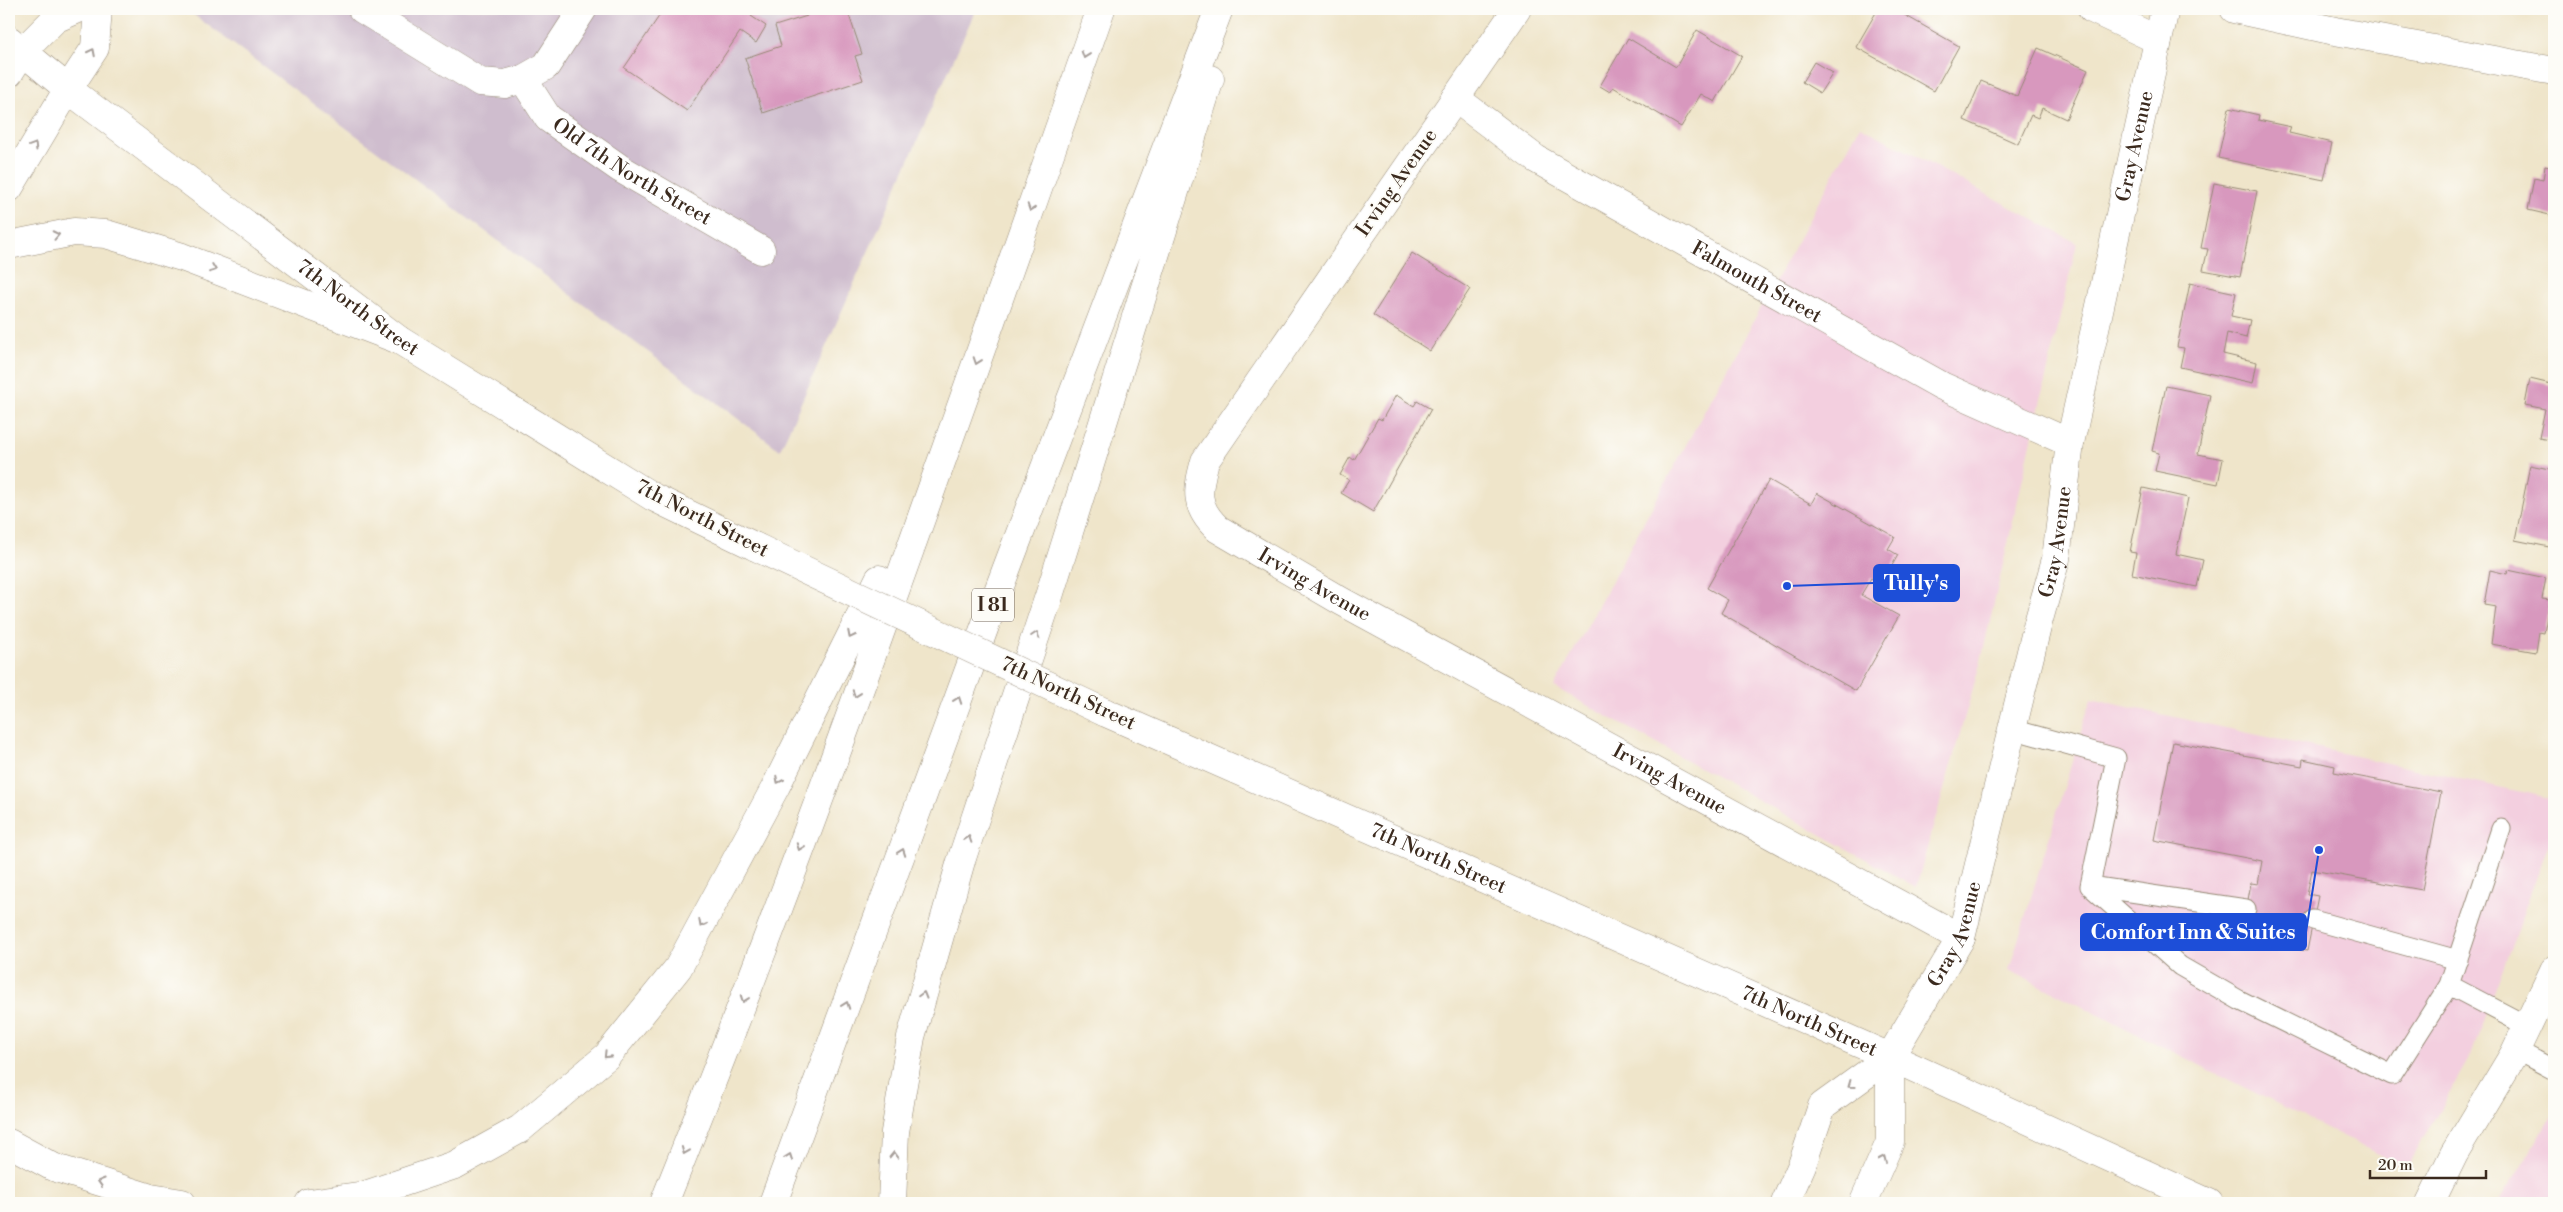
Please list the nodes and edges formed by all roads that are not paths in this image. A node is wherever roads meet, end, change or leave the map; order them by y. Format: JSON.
{"nodes":[{"id":1,"x":78,"y":9,"type":"edge"},
{"id":2,"x":98,"y":9,"type":"edge"},
{"id":3,"x":362,"y":9,"type":"edge"},
{"id":4,"x":583,"y":9,"type":"edge"},
{"id":5,"x":1101,"y":9,"type":"edge"},
{"id":6,"x":1219,"y":9,"type":"edge"},
{"id":7,"x":1232,"y":9,"type":"edge"},
{"id":8,"x":1517,"y":9,"type":"edge"},
{"id":9,"x":2092,"y":9,"type":"edge"},
{"id":10,"x":2165,"y":9,"type":"edge"},
{"id":11,"x":2234,"y":9,"type":"edge"},
{"id":12,"x":2158,"y":40,"type":"junction"},
{"id":13,"x":13,"y":55,"type":"edge"},
{"id":14,"x":2554,"y":72,"type":"edge"},
{"id":15,"x":523,"y":79,"type":"junction"},
{"id":16,"x":68,"y":89,"type":"junction"},
{"id":17,"x":1455,"y":98,"type":"junction"},
{"id":18,"x":9,"y":188,"type":"edge"},
{"id":19,"x":9,"y":246,"type":"edge"},
{"id":20,"x":761,"y":250,"type":"dead end"},
{"id":21,"x":399,"y":340,"type":"junction"},
{"id":22,"x":951,"y":435,"type":"junction"},
{"id":23,"x":2070,"y":443,"type":"junction"},
{"id":24,"x":2012,"y":729,"type":"junction"},
{"id":25,"x":2501,"y":829,"type":"dead end"},
{"id":26,"x":2090,"y":886,"type":"junction"},
{"id":27,"x":2246,"y":909,"type":"dead end"},
{"id":28,"x":2313,"y":920,"type":"dead end"},
{"id":29,"x":1961,"y":938,"type":"junction"},
{"id":30,"x":2458,"y":960,"type":"junction"},
{"id":31,"x":2554,"y":970,"type":"edge"},
{"id":32,"x":2449,"y":985,"type":"junction"},
{"id":33,"x":2521,"y":1038,"type":"junction"},
{"id":34,"x":1890,"y":1057,"type":"junction"},
{"id":35,"x":2554,"y":1070,"type":"edge"},
{"id":36,"x":9,"y":1143,"type":"edge"},
{"id":37,"x":182,"y":1203,"type":"edge"},
{"id":38,"x":309,"y":1203,"type":"edge"},
{"id":39,"x":664,"y":1203,"type":"edge"},
{"id":40,"x":773,"y":1203,"type":"edge"},
{"id":41,"x":892,"y":1203,"type":"edge"},
{"id":42,"x":1785,"y":1203,"type":"edge"},
{"id":43,"x":1863,"y":1203,"type":"edge"},
{"id":44,"x":2209,"y":1203,"type":"edge"},
{"id":45,"x":2430,"y":1203,"type":"edge"}],
"edges":[{"from":1,"to":13,"type":"main road"},
{"from":16,"to":2,"type":"main road","one_way":true},
{"from":3,"to":15,"type":"main road"},
{"from":4,"to":15,"type":"main road"},
{"from":5,"to":22,"type":"main road","one_way":true},
{"from":40,"to":6,"type":"main road","number":"I 81","one_way":true},
{"from":41,"to":7,"type":"main road","one_way":true},
{"from":8,"to":17,"type":"main road","name":"Irving Avenue"},
{"from":9,"to":12,"type":"main road"},
{"from":10,"to":12,"type":"main road","name":"Gray Avenue"},
{"from":11,"to":14,"type":"main road"},
{"from":12,"to":23,"type":"main road","name":"Gray Avenue"},
{"from":13,"to":16,"type":"main road","name":"7th North Street"},
{"from":15,"to":20,"type":"main road","name":"Old 7th North Street"},
{"from":18,"to":16,"type":"main road","one_way":true},
{"from":16,"to":21,"type":"main road","name":"7th North Street"},
{"from":17,"to":23,"type":"main road","name":"Falmouth Street"},
{"from":17,"to":29,"type":"main road","name":"Irving Avenue"},
{"from":19,"to":21,"type":"main road","one_way":true},
{"from":21,"to":34,"type":"main road","name":"7th North Street","bridge":true},
{"from":22,"to":38,"type":"main road","one_way":true},
{"from":22,"to":39,"type":"main road","one_way":true},
{"from":23,"to":24,"type":"main road","name":"Gray Avenue"},
{"from":24,"to":26,"type":"lane"},
{"from":24,"to":29,"type":"main road","name":"Gray Avenue"},
{"from":25,"to":30,"type":"lane"},
{"from":26,"to":27,"type":"lane"},
{"from":26,"to":32,"type":"lane"},
{"from":28,"to":30,"type":"lane"},
{"from":29,"to":34,"type":"main road","name":"Gray Avenue"},
{"from":30,"to":32,"type":"lane"},
{"from":31,"to":33,"type":"main road"},
{"from":32,"to":33,"type":"lane"},
{"from":33,"to":35,"type":"lane"},
{"from":33,"to":45,"type":"main road"},
{"from":34,"to":42,"type":"main road","one_way":true},
{"from":43,"to":34,"type":"main road","one_way":true},
{"from":34,"to":44,"type":"main road","name":"7th North Street"},
{"from":37,"to":36,"type":"main road","one_way":true}]}
